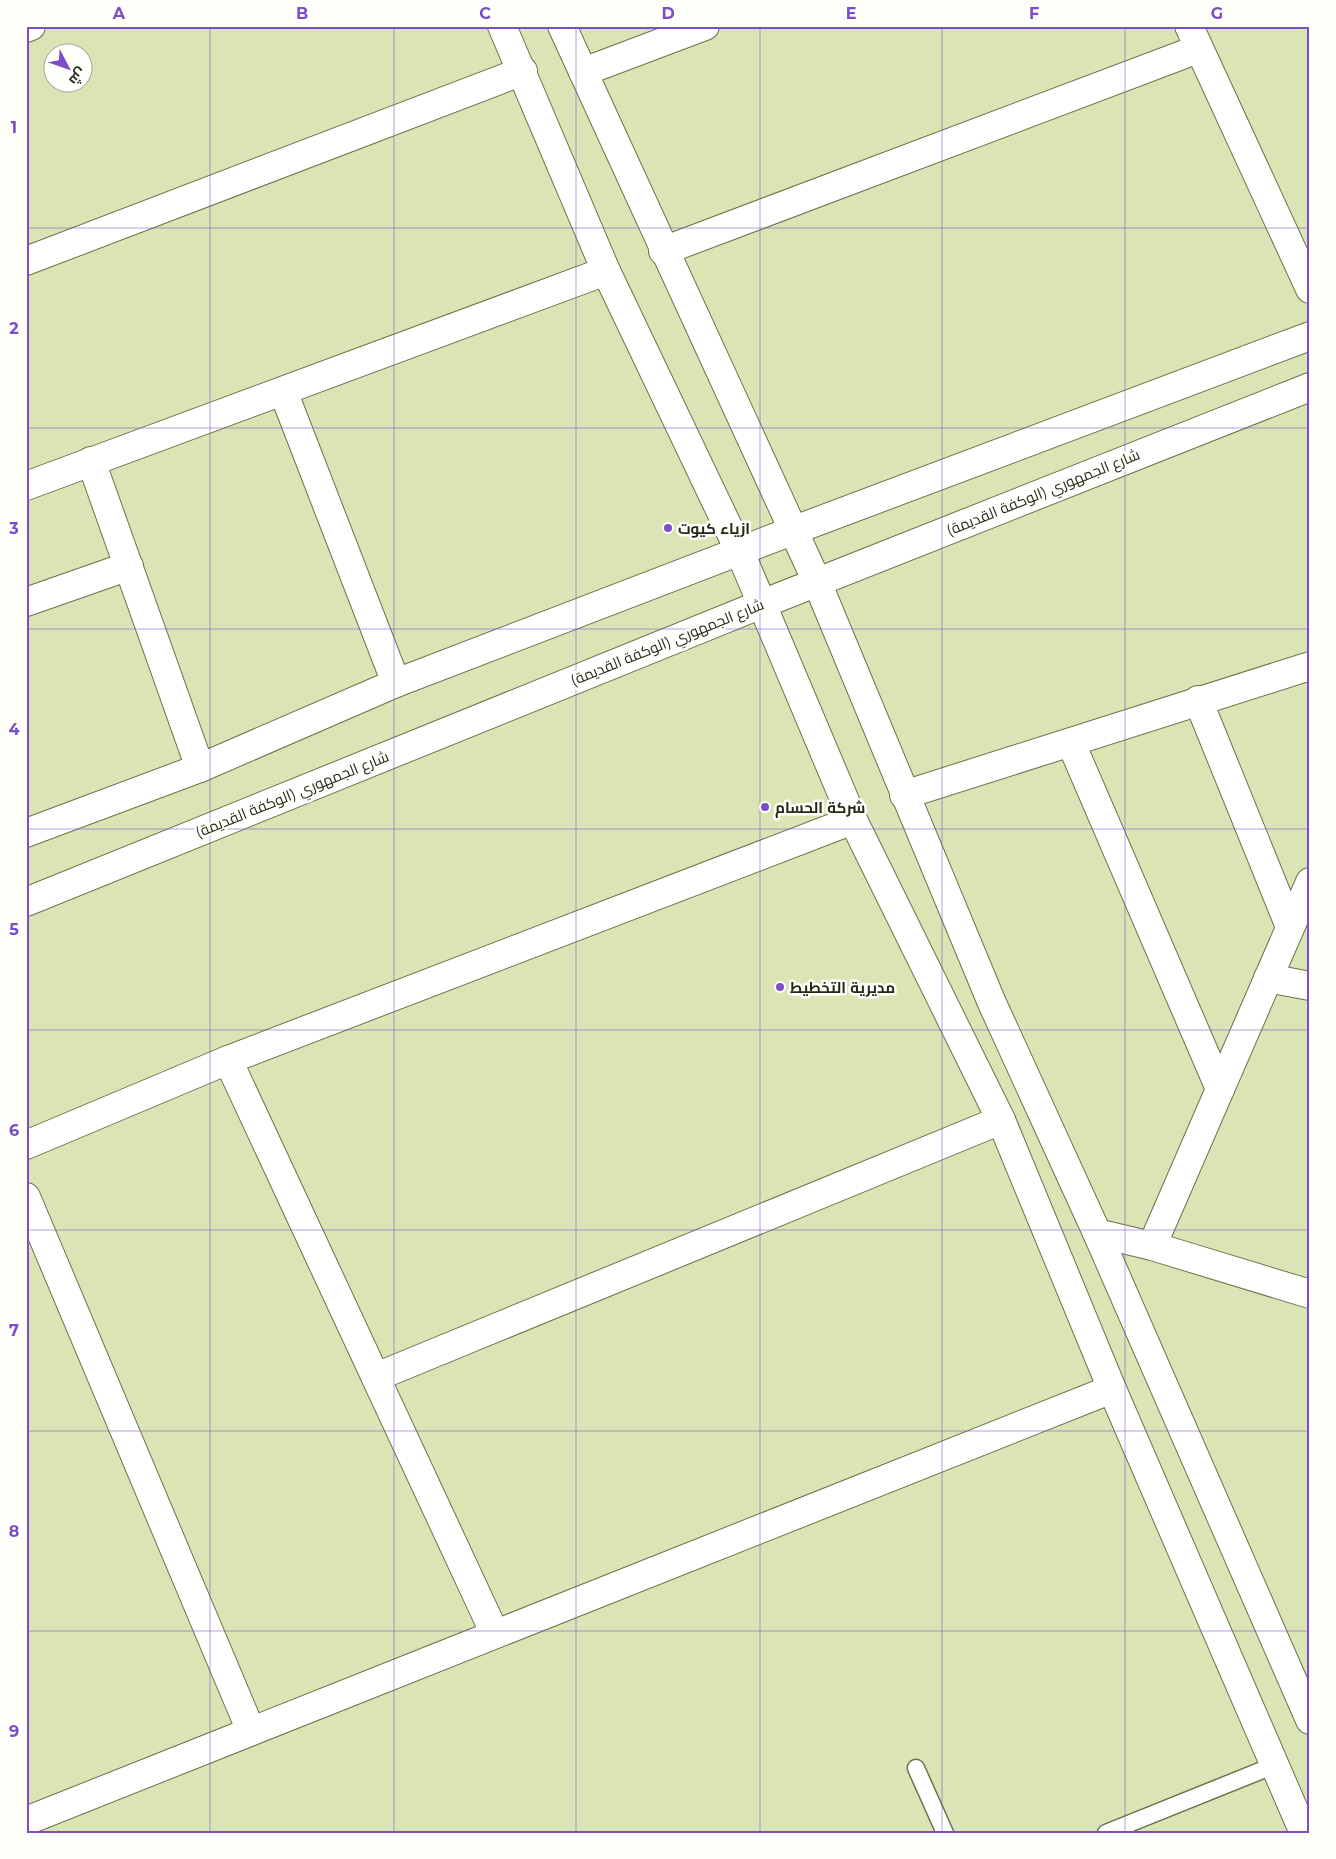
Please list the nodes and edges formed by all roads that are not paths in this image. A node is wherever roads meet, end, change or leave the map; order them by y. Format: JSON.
{"nodes":[{"id":1,"x":31,"y":26,"type":"edge"},
{"id":2,"x":502,"y":26,"type":"edge"},
{"id":3,"x":562,"y":26,"type":"edge"},
{"id":4,"x":706,"y":26,"type":"edge"},
{"id":5,"x":26,"y":28,"type":"edge"},
{"id":6,"x":1194,"y":38,"type":"edge"},
{"id":7,"x":523,"y":71,"type":"junction"},
{"id":8,"x":583,"y":72,"type":"junction"},
{"id":9,"x":664,"y":251,"type":"junction"},
{"id":10,"x":26,"y":261,"type":"edge"},
{"id":11,"x":606,"y":271,"type":"junction"},
{"id":12,"x":1310,"y":289,"type":"edge"},
{"id":13,"x":1310,"y":336,"type":"edge"},
{"id":14,"x":1310,"y":386,"type":"edge"},
{"id":15,"x":283,"y":391,"type":"junction"},
{"id":16,"x":91,"y":461,"type":"junction"},
{"id":17,"x":26,"y":486,"type":"edge"},
{"id":18,"x":792,"y":531,"type":"junction"},
{"id":19,"x":740,"y":552,"type":"junction"},
{"id":20,"x":129,"y":566,"type":"junction"},
{"id":21,"x":817,"y":582,"type":"junction"},
{"id":22,"x":26,"y":602,"type":"edge"},
{"id":23,"x":762,"y":604,"type":"junction"},
{"id":24,"x":1310,"y":666,"type":"edge"},
{"id":25,"x":396,"y":683,"type":"junction"},
{"id":26,"x":1198,"y":700,"type":"junction"},
{"id":27,"x":1071,"y":743,"type":"junction"},
{"id":28,"x":200,"y":768,"type":"junction"},
{"id":29,"x":904,"y":795,"type":"junction"},
{"id":30,"x":852,"y":820,"type":"junction"},
{"id":31,"x":26,"y":834,"type":"edge"},
{"id":32,"x":1310,"y":882,"type":"edge"},
{"id":33,"x":26,"y":902,"type":"edge"},
{"id":34,"x":1290,"y":927,"type":"junction"},
{"id":35,"x":1268,"y":978,"type":"junction"},
{"id":36,"x":1310,"y":986,"type":"edge"},
{"id":37,"x":228,"y":1060,"type":"junction"},
{"id":38,"x":1220,"y":1089,"type":"junction"},
{"id":39,"x":1000,"y":1120,"type":"junction"},
{"id":40,"x":26,"y":1145,"type":"edge"},
{"id":41,"x":26,"y":1198,"type":"edge"},
{"id":42,"x":1097,"y":1233,"type":"junction"},
{"id":43,"x":1152,"y":1246,"type":"junction"},
{"id":44,"x":1310,"y":1294,"type":"edge"},
{"id":45,"x":376,"y":1377,"type":"junction"},
{"id":46,"x":1112,"y":1389,"type":"junction"},
{"id":47,"x":495,"y":1634,"type":"junction"},
{"id":48,"x":1310,"y":1720,"type":"edge"},
{"id":49,"x":251,"y":1731,"type":"junction"},
{"id":50,"x":1274,"y":1765,"type":"junction"},
{"id":51,"x":916,"y":1768,"type":"dead end"},
{"id":52,"x":26,"y":1821,"type":"edge"},
{"id":53,"x":945,"y":1833,"type":"edge"},
{"id":54,"x":1106,"y":1833,"type":"edge"},
{"id":55,"x":1304,"y":1833,"type":"edge"}],
"edges":[{"from":1,"to":5,"type":"street"},
{"from":2,"to":7,"type":"street"},
{"from":3,"to":8,"type":"street"},
{"from":4,"to":8,"type":"street"},
{"from":6,"to":9,"type":"street"},
{"from":6,"to":12,"type":"street"},
{"from":7,"to":10,"type":"street"},
{"from":7,"to":11,"type":"street"},
{"from":8,"to":9,"type":"street"},
{"from":9,"to":18,"type":"street"},
{"from":11,"to":15,"type":"street"},
{"from":11,"to":19,"type":"street"},
{"from":13,"to":18,"type":"street"},
{"from":14,"to":21,"type":"street","name":"شارع الجمهوري (الوكفة القديمة)"},
{"from":15,"to":16,"type":"street"},
{"from":15,"to":25,"type":"street"},
{"from":16,"to":17,"type":"street"},
{"from":16,"to":20,"type":"street"},
{"from":18,"to":19,"type":"street"},
{"from":18,"to":21,"type":"street"},
{"from":19,"to":23,"type":"street"},
{"from":19,"to":25,"type":"street"},
{"from":20,"to":22,"type":"street"},
{"from":20,"to":28,"type":"street"},
{"from":21,"to":23,"type":"street","name":"شارع الجمهوري (الوكفة القديمة)"},
{"from":21,"to":29,"type":"street"},
{"from":23,"to":30,"type":"street"},
{"from":23,"to":33,"type":"street","name":"شارع الجمهوري (الوكفة القديمة)"},
{"from":24,"to":26,"type":"street"},
{"from":25,"to":28,"type":"street"},
{"from":26,"to":27,"type":"street"},
{"from":26,"to":34,"type":"street"},
{"from":27,"to":29,"type":"street"},
{"from":27,"to":38,"type":"street"},
{"from":28,"to":31,"type":"street"},
{"from":29,"to":42,"type":"street"},
{"from":30,"to":37,"type":"street"},
{"from":30,"to":39,"type":"street"},
{"from":32,"to":34,"type":"street"},
{"from":34,"to":35,"type":"street"},
{"from":35,"to":36,"type":"street"},
{"from":35,"to":38,"type":"street"},
{"from":37,"to":40,"type":"street"},
{"from":37,"to":45,"type":"street"},
{"from":38,"to":43,"type":"street"},
{"from":39,"to":45,"type":"street"},
{"from":39,"to":46,"type":"street"},
{"from":41,"to":49,"type":"street"},
{"from":42,"to":43,"type":"street"},
{"from":42,"to":48,"type":"street"},
{"from":43,"to":44,"type":"street"},
{"from":45,"to":47,"type":"street"},
{"from":46,"to":47,"type":"street"},
{"from":46,"to":50,"type":"street"},
{"from":47,"to":49,"type":"street"},
{"from":49,"to":52,"type":"street"},
{"from":50,"to":54,"type":"lane"},
{"from":50,"to":55,"type":"street"},
{"from":51,"to":53,"type":"lane"}]}
